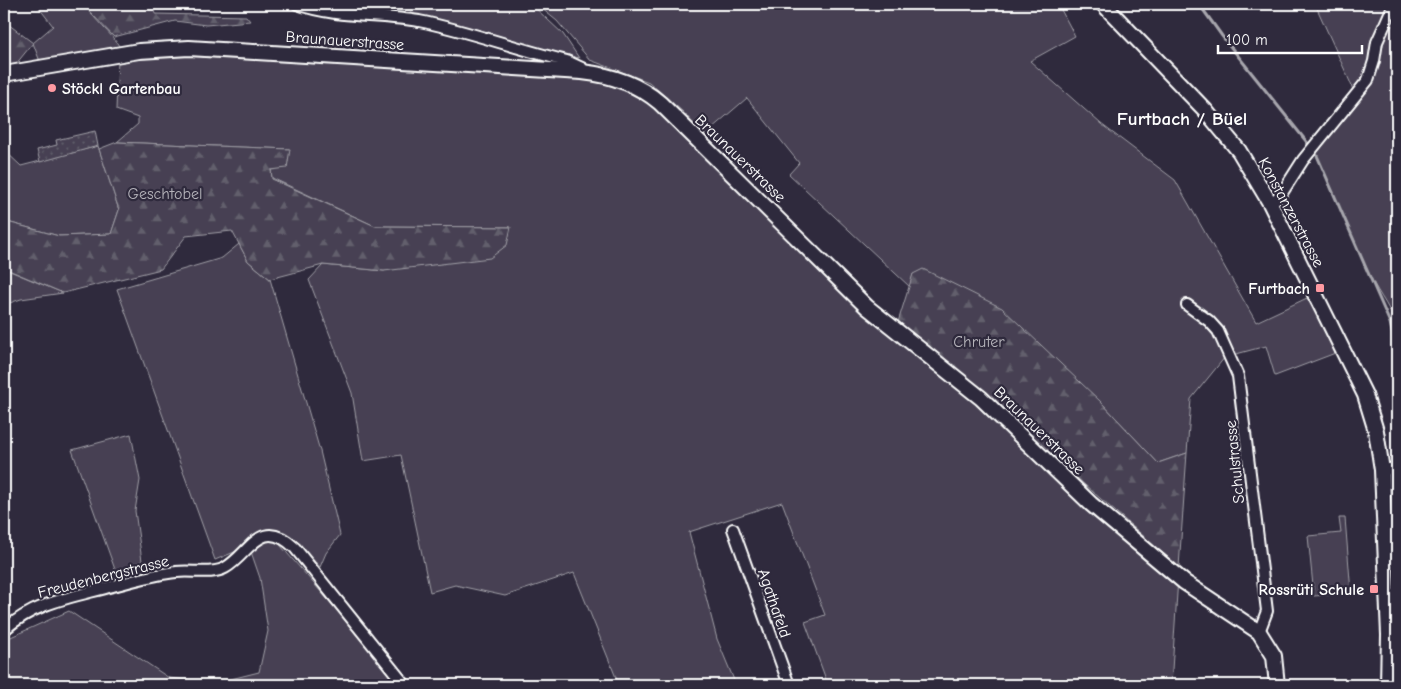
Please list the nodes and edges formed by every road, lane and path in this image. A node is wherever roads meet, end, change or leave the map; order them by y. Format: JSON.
{"nodes":[{"id":1,"x":297,"y":4,"type":"edge"},
{"id":2,"x":1103,"y":4,"type":"edge"},
{"id":3,"x":1394,"y":4,"type":"edge"},
{"id":4,"x":582,"y":72,"type":"junction"},
{"id":5,"x":4,"y":74,"type":"edge"},
{"id":6,"x":1270,"y":203,"type":"junction"},
{"id":7,"x":1187,"y":305,"type":"dead end"},
{"id":8,"x":1397,"y":468,"type":"edge"},
{"id":9,"x":1382,"y":470,"type":"junction"},
{"id":10,"x":733,"y":529,"type":"dead end"},
{"id":11,"x":4,"y":630,"type":"edge"},
{"id":12,"x":1259,"y":632,"type":"junction"},
{"id":13,"x":405,"y":685,"type":"edge"},
{"id":14,"x":789,"y":685,"type":"edge"},
{"id":15,"x":1277,"y":685,"type":"edge"},
{"id":16,"x":1388,"y":685,"type":"edge"}],
"edges":[{"from":1,"to":4,"type":"street"},
{"from":2,"to":6,"type":"street","name":"Konstanzerstrasse"},
{"from":3,"to":6,"type":"street"},
{"from":4,"to":5,"type":"street","name":"Braunauerstrasse"},
{"from":4,"to":12,"type":"street","name":"Braunauerstrasse"},
{"from":6,"to":9,"type":"street","name":"Konstanzerstrasse"},
{"from":7,"to":12,"type":"street","name":"Schulstrasse"},
{"from":8,"to":9,"type":"street"},
{"from":9,"to":16,"type":"street","name":"Konstanzerstrasse"},
{"from":10,"to":14,"type":"street","name":"Agathafeld"},
{"from":11,"to":13,"type":"street","name":"Freudenbergstrasse"},
{"from":12,"to":15,"type":"street","name":"Braunauerstrasse"}]}
